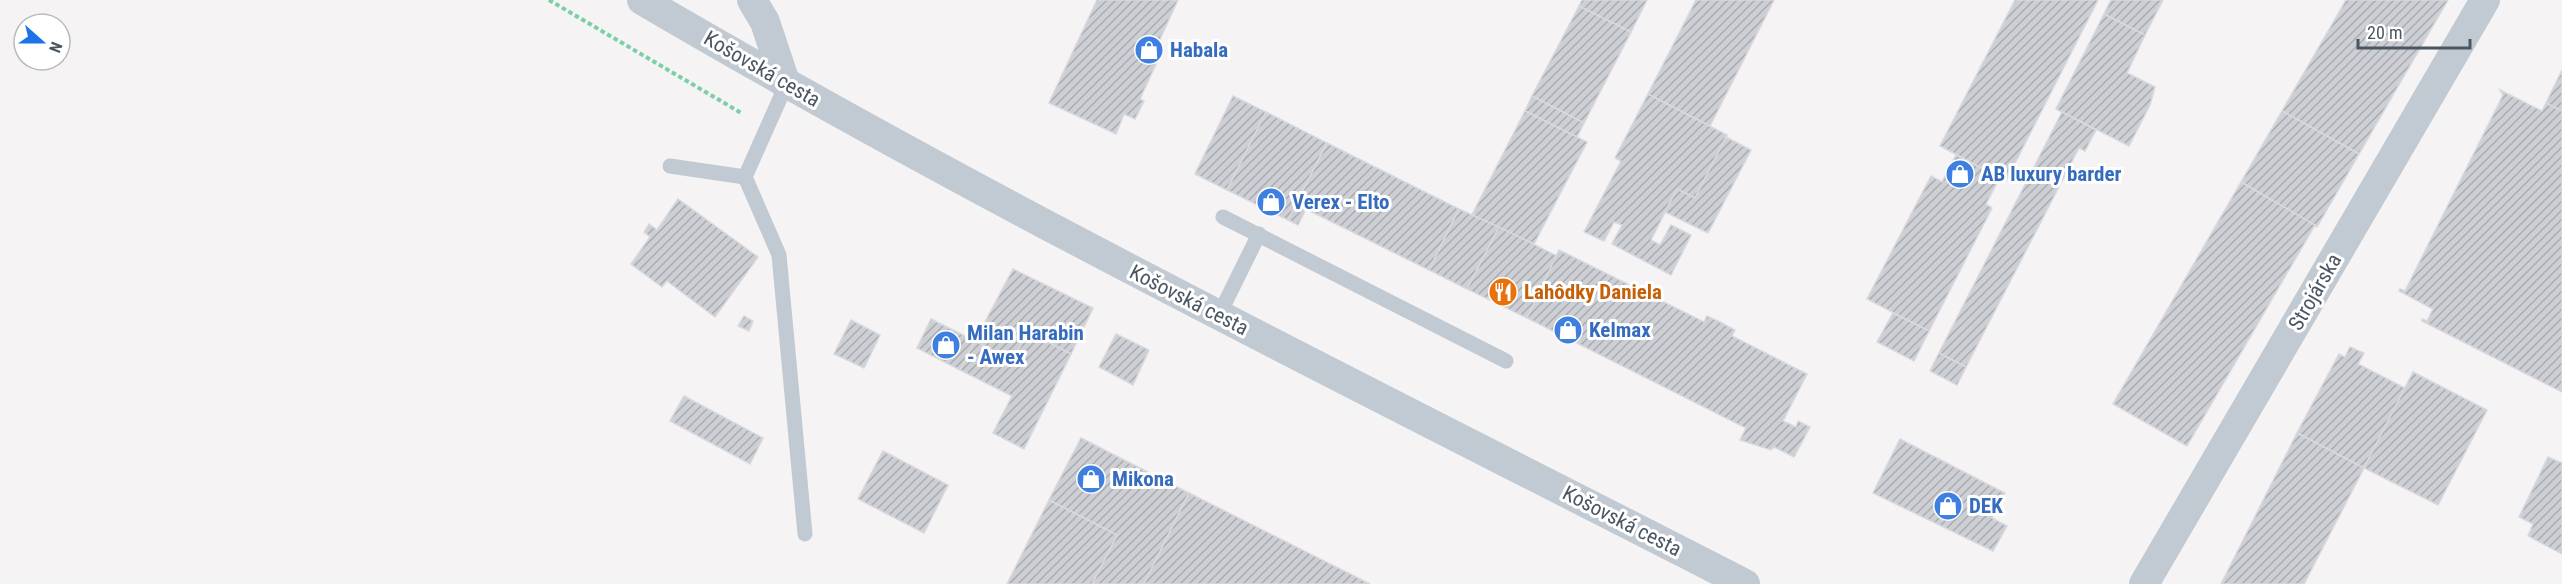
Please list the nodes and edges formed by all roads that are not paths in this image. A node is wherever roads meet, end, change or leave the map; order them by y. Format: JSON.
{"nodes":[{"id":1,"x":642,"y":0,"type":"edge"},
{"id":2,"x":752,"y":0,"type":"edge"},
{"id":3,"x":2485,"y":0,"type":"edge"},
{"id":4,"x":786,"y":85,"type":"junction"},
{"id":5,"x":670,"y":166,"type":"dead end"},
{"id":6,"x":745,"y":177,"type":"junction"},
{"id":7,"x":1223,"y":217,"type":"dead end"},
{"id":8,"x":1259,"y":234,"type":"junction"},
{"id":9,"x":1220,"y":315,"type":"junction"},
{"id":10,"x":1506,"y":361,"type":"dead end"},
{"id":11,"x":805,"y":534,"type":"dead end"},
{"id":12,"x":1745,"y":584,"type":"edge"},
{"id":13,"x":2145,"y":584,"type":"edge"}],
"edges":[{"from":1,"to":4,"type":"street","name":"Košovská cesta"},
{"from":2,"to":4,"type":"street"},
{"from":3,"to":13,"type":"street","name":"Strojárska"},
{"from":4,"to":6,"type":"lane"},
{"from":4,"to":9,"type":"street","name":"Košovská cesta"},
{"from":5,"to":6,"type":"lane"},
{"from":6,"to":11,"type":"lane"},
{"from":7,"to":8,"type":"lane"},
{"from":8,"to":9,"type":"lane"},
{"from":8,"to":10,"type":"lane"},
{"from":9,"to":12,"type":"street","name":"Košovská cesta"}]}
